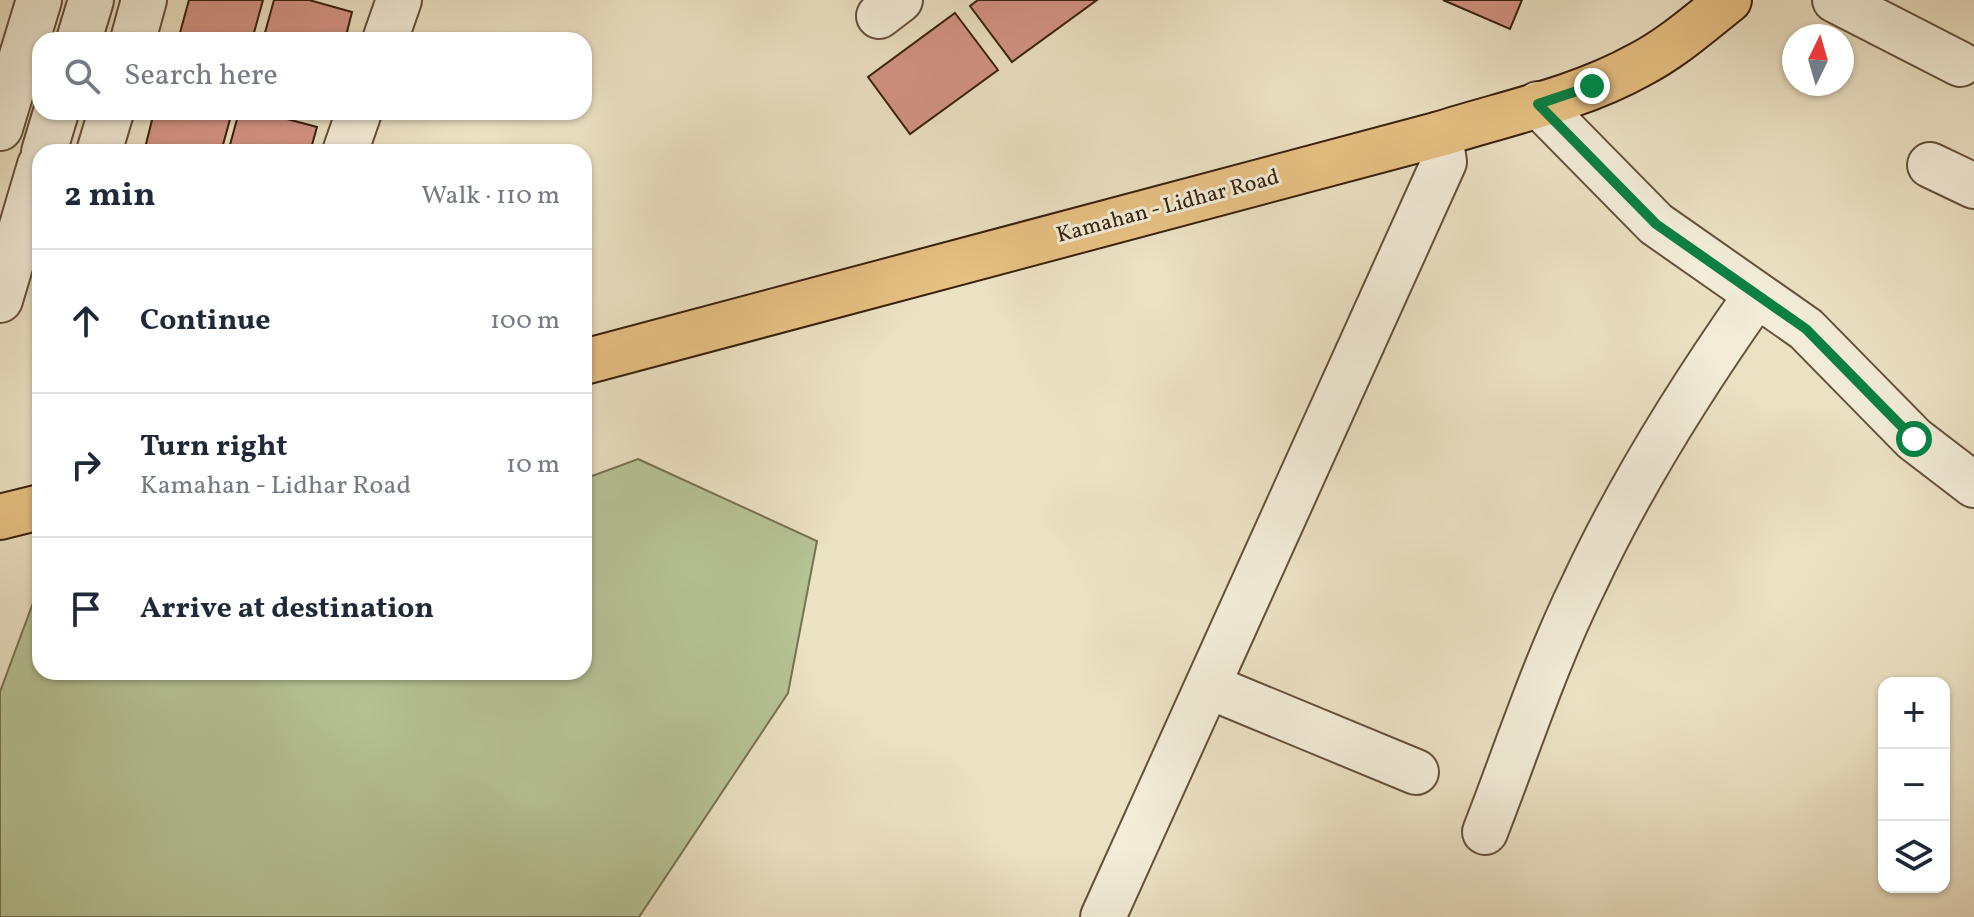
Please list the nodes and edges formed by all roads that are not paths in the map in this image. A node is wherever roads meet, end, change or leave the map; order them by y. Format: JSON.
{"nodes":[{"id":1,"x":39,"y":0,"type":"edge"},
{"id":2,"x":91,"y":0,"type":"edge"},
{"id":3,"x":144,"y":0,"type":"edge"},
{"id":4,"x":399,"y":0,"type":"edge"},
{"id":5,"x":1729,"y":0,"type":"edge"},
{"id":6,"x":1835,"y":0,"type":"edge"},
{"id":7,"x":81,"y":32,"type":"edge"},
{"id":8,"x":135,"y":32,"type":"edge"},
{"id":9,"x":388,"y":32,"type":"edge"},
{"id":10,"x":1960,"y":64,"type":"dead end"},
{"id":11,"x":1538,"y":104,"type":"junction"},
{"id":12,"x":54,"y":120,"type":"edge"},
{"id":13,"x":109,"y":120,"type":"edge"},
{"id":14,"x":356,"y":120,"type":"edge"},
{"id":15,"x":0,"y":128,"type":"edge"},
{"id":16,"x":1440,"y":134,"type":"junction"},
{"id":17,"x":46,"y":144,"type":"edge"},
{"id":18,"x":101,"y":144,"type":"edge"},
{"id":19,"x":348,"y":144,"type":"edge"},
{"id":20,"x":1930,"y":165,"type":"dead end"},
{"id":21,"x":1974,"y":186,"type":"edge"},
{"id":22,"x":32,"y":192,"type":"edge"},
{"id":23,"x":1755,"y":297,"type":"junction"},
{"id":24,"x":0,"y":300,"type":"edge"},
{"id":25,"x":592,"y":360,"type":"edge"},
{"id":26,"x":1974,"y":485,"type":"edge"},
{"id":27,"x":32,"y":509,"type":"edge"},
{"id":28,"x":0,"y":517,"type":"edge"},
{"id":29,"x":1208,"y":686,"type":"junction"},
{"id":30,"x":1416,"y":772,"type":"dead end"},
{"id":31,"x":1485,"y":832,"type":"dead end"},
{"id":32,"x":1103,"y":917,"type":"edge"}],
"edges":[{"from":1,"to":15,"type":"street"},
{"from":2,"to":7,"type":"street"},
{"from":3,"to":8,"type":"street"},
{"from":4,"to":9,"type":"street"},
{"from":5,"to":11,"type":"main road","name":"Kamahan - Lidhar Road"},
{"from":6,"to":10,"type":"street"},
{"from":11,"to":16,"type":"main road","name":"Kamahan - Lidhar Road"},
{"from":11,"to":23,"type":"street"},
{"from":12,"to":17,"type":"street"},
{"from":13,"to":18,"type":"street"},
{"from":14,"to":19,"type":"street"},
{"from":16,"to":25,"type":"main road","name":"Kamahan - Lidhar Road"},
{"from":16,"to":29,"type":"street"},
{"from":20,"to":21,"type":"street"},
{"from":22,"to":24,"type":"street"},
{"from":23,"to":26,"type":"street"},
{"from":23,"to":31,"type":"street"},
{"from":27,"to":28,"type":"main road"},
{"from":29,"to":30,"type":"street"},
{"from":29,"to":32,"type":"street"}]}
